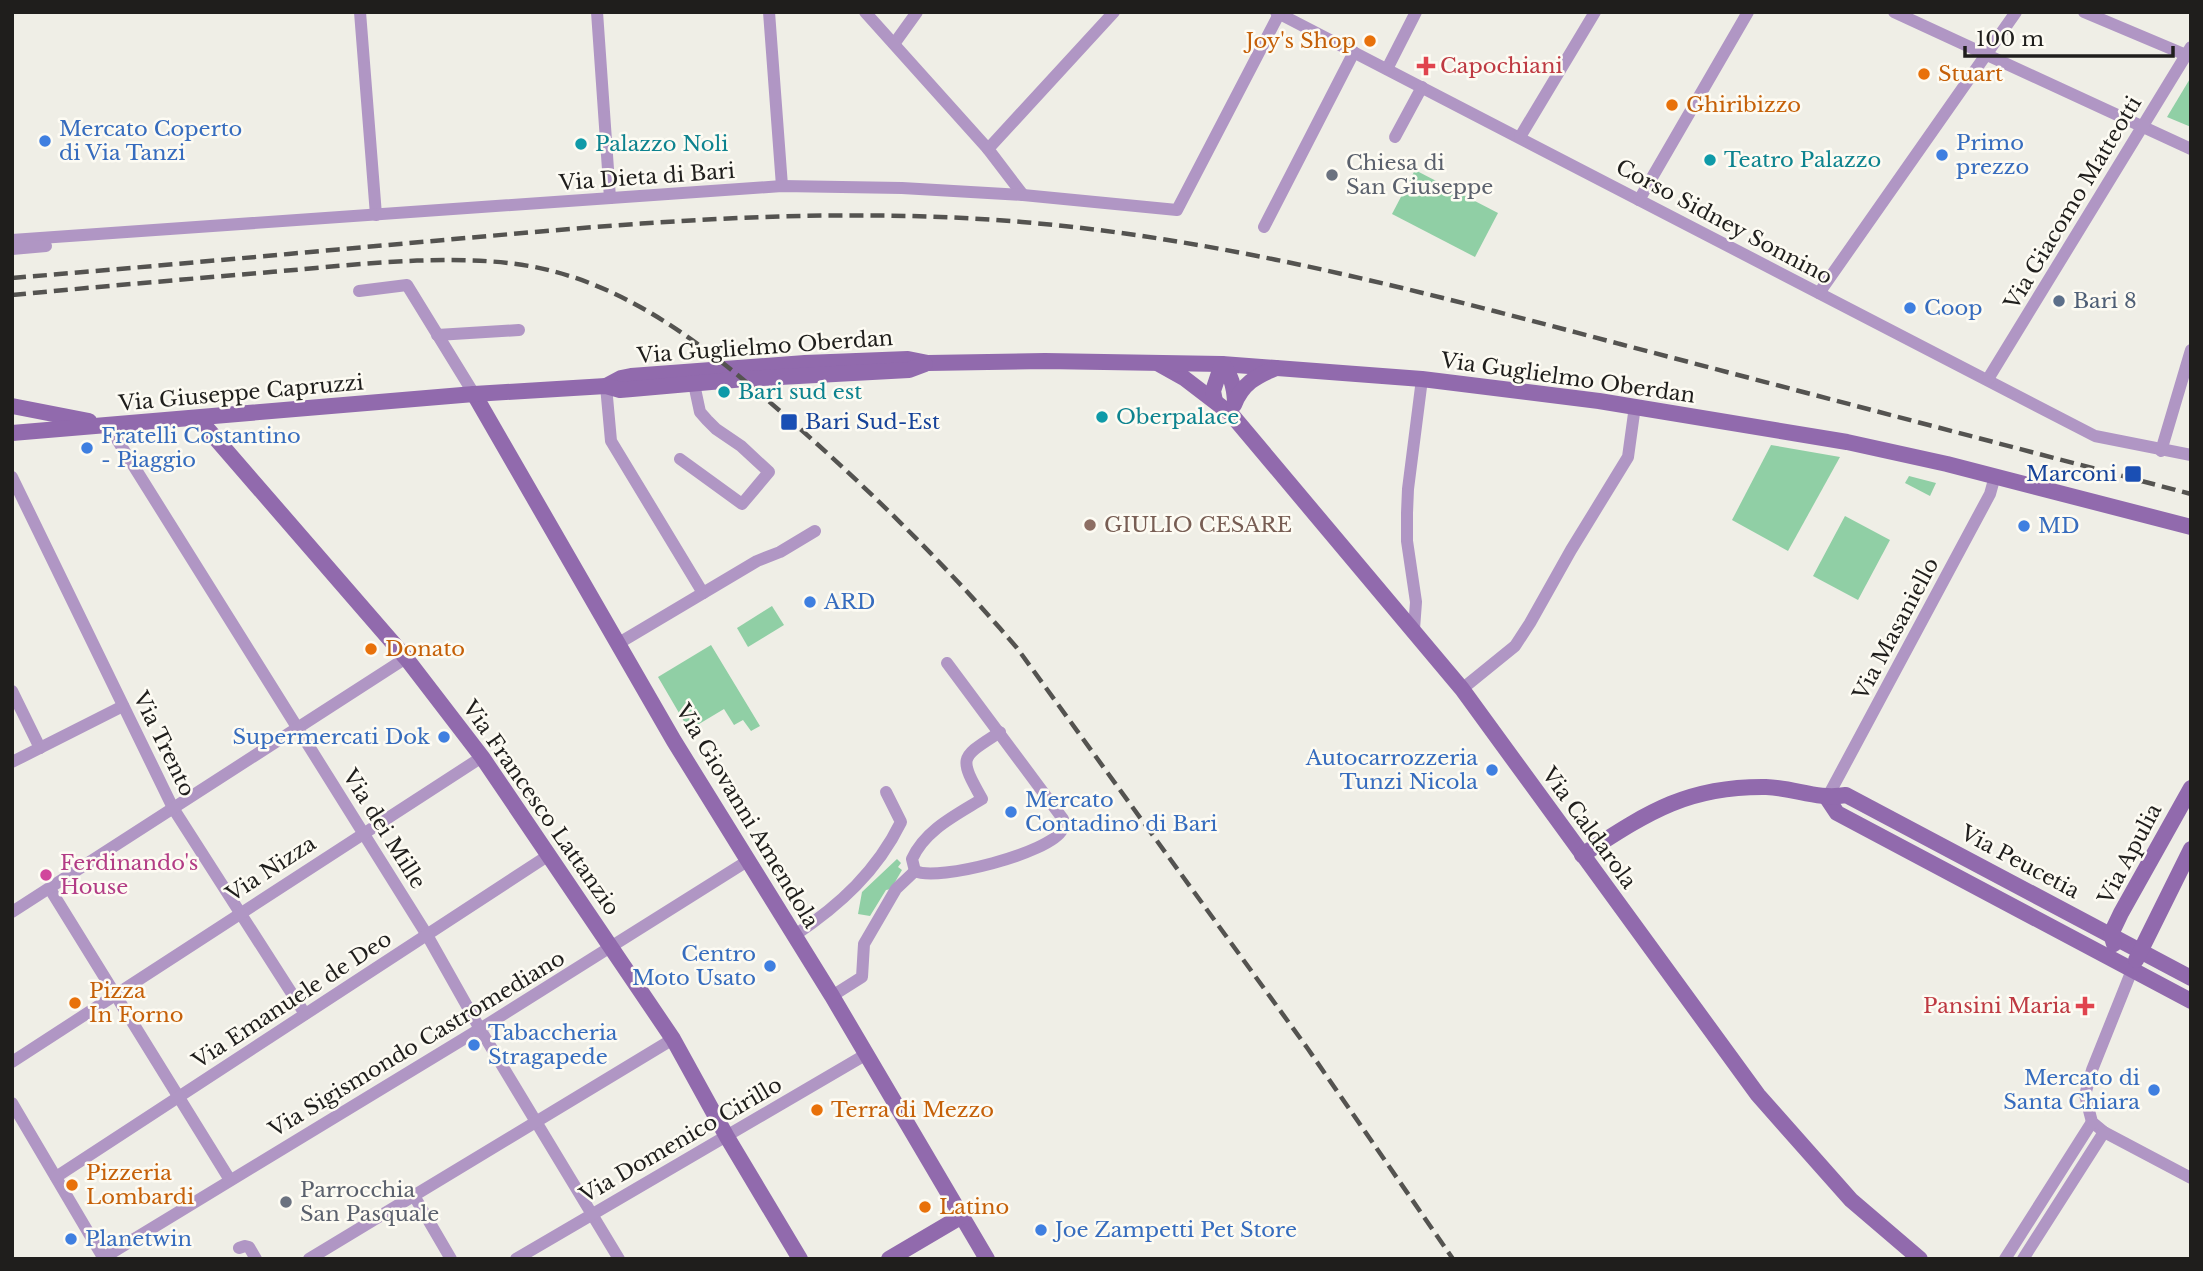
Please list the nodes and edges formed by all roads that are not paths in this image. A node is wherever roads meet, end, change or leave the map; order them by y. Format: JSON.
{"nodes":[{"id":1,"x":360,"y":12,"type":"edge"},
{"id":2,"x":597,"y":12,"type":"edge"},
{"id":3,"x":769,"y":12,"type":"edge"},
{"id":4,"x":865,"y":12,"type":"edge"},
{"id":5,"x":917,"y":12,"type":"edge"},
{"id":6,"x":1114,"y":12,"type":"edge"},
{"id":7,"x":1416,"y":12,"type":"edge"},
{"id":8,"x":1595,"y":12,"type":"edge"},
{"id":9,"x":1748,"y":12,"type":"edge"},
{"id":10,"x":1895,"y":12,"type":"edge"},
{"id":11,"x":2016,"y":12,"type":"edge"},
{"id":12,"x":2084,"y":12,"type":"edge"},
{"id":13,"x":1278,"y":13,"type":"edge"},
{"id":14,"x":1306,"y":19,"type":"edge"},
{"id":15,"x":894,"y":44,"type":"junction"},
{"id":16,"x":2188,"y":51,"type":"edge"},
{"id":17,"x":1354,"y":52,"type":"junction"},
{"id":18,"x":1988,"y":55,"type":"junction"},
{"id":19,"x":1387,"y":69,"type":"junction"},
{"id":20,"x":1422,"y":87,"type":"junction"},
{"id":21,"x":2142,"y":127,"type":"junction"},
{"id":22,"x":1395,"y":137,"type":"dead end"},
{"id":23,"x":1520,"y":137,"type":"junction"},
{"id":24,"x":988,"y":149,"type":"junction"},
{"id":25,"x":2191,"y":149,"type":"edge"},
{"id":26,"x":782,"y":186,"type":"junction"},
{"id":27,"x":1023,"y":195,"type":"junction"},
{"id":28,"x":610,"y":198,"type":"junction"},
{"id":29,"x":1639,"y":200,"type":"junction"},
{"id":30,"x":376,"y":215,"type":"junction"},
{"id":31,"x":1264,"y":227,"type":"dead end"},
{"id":32,"x":119,"y":234,"type":"junction"},
{"id":33,"x":12,"y":240,"type":"edge"},
{"id":34,"x":12,"y":249,"type":"edge"},
{"id":35,"x":359,"y":291,"type":"dead end"},
{"id":36,"x":1819,"y":293,"type":"junction"},
{"id":37,"x":519,"y":330,"type":"dead end"},
{"id":38,"x":437,"y":335,"type":"junction"},
{"id":39,"x":2191,"y":351,"type":"edge"},
{"id":40,"x":1154,"y":362,"type":"junction"},
{"id":41,"x":928,"y":363,"type":"junction"},
{"id":42,"x":1222,"y":364,"type":"junction"},
{"id":43,"x":1280,"y":367,"type":"junction"},
{"id":44,"x":1422,"y":379,"type":"junction"},
{"id":45,"x":1987,"y":379,"type":"junction"},
{"id":46,"x":694,"y":384,"type":"junction"},
{"id":47,"x":606,"y":386,"type":"junction"},
{"id":48,"x":474,"y":394,"type":"junction"},
{"id":49,"x":1215,"y":401,"type":"junction"},
{"id":50,"x":12,"y":405,"type":"edge"},
{"id":51,"x":1635,"y":406,"type":"junction"},
{"id":52,"x":1233,"y":407,"type":"junction"},
{"id":53,"x":198,"y":418,"type":"junction"},
{"id":54,"x":108,"y":425,"type":"junction"},
{"id":55,"x":12,"y":433,"type":"edge"},
{"id":56,"x":2161,"y":451,"type":"junction"},
{"id":57,"x":2191,"y":455,"type":"edge"},
{"id":58,"x":680,"y":459,"type":"dead end"},
{"id":59,"x":1995,"y":476,"type":"junction"},
{"id":60,"x":12,"y":477,"type":"edge"},
{"id":61,"x":2191,"y":527,"type":"edge"},
{"id":62,"x":815,"y":531,"type":"dead end"},
{"id":63,"x":703,"y":593,"type":"junction"},
{"id":64,"x":1414,"y":629,"type":"junction"},
{"id":65,"x":620,"y":643,"type":"junction"},
{"id":66,"x":406,"y":658,"type":"junction"},
{"id":67,"x":947,"y":663,"type":"dead end"},
{"id":68,"x":1462,"y":689,"type":"junction"},
{"id":69,"x":12,"y":691,"type":"edge"},
{"id":70,"x":123,"y":706,"type":"junction"},
{"id":71,"x":298,"y":727,"type":"junction"},
{"id":72,"x":1000,"y":732,"type":"junction"},
{"id":73,"x":40,"y":748,"type":"junction"},
{"id":74,"x":482,"y":757,"type":"junction"},
{"id":75,"x":12,"y":762,"type":"edge"},
{"id":76,"x":2189,"y":788,"type":"edge"},
{"id":77,"x":886,"y":792,"type":"dead end"},
{"id":78,"x":1827,"y":798,"type":"junction"},
{"id":79,"x":173,"y":808,"type":"junction"},
{"id":80,"x":364,"y":833,"type":"junction"},
{"id":81,"x":2191,"y":849,"type":"edge"},
{"id":82,"x":549,"y":855,"type":"junction"},
{"id":83,"x":1582,"y":855,"type":"junction"},
{"id":84,"x":749,"y":860,"type":"junction"},
{"id":85,"x":915,"y":871,"type":"junction"},
{"id":86,"x":50,"y":889,"type":"junction"},
{"id":87,"x":12,"y":912,"type":"edge"},
{"id":88,"x":240,"y":912,"type":"junction"},
{"id":89,"x":2111,"y":934,"type":"junction"},
{"id":90,"x":427,"y":935,"type":"junction"},
{"id":91,"x":795,"y":935,"type":"junction"},
{"id":92,"x":613,"y":947,"type":"junction"},
{"id":93,"x":2140,"y":950,"type":"junction"},
{"id":94,"x":2132,"y":970,"type":"junction"},
{"id":95,"x":2191,"y":978,"type":"edge"},
{"id":96,"x":115,"y":994,"type":"junction"},
{"id":97,"x":832,"y":996,"type":"junction"},
{"id":98,"x":2191,"y":1001,"type":"edge"},
{"id":99,"x":305,"y":1014,"type":"junction"},
{"id":100,"x":481,"y":1029,"type":"junction"},
{"id":101,"x":673,"y":1039,"type":"junction"},
{"id":102,"x":865,"y":1055,"type":"junction"},
{"id":103,"x":12,"y":1062,"type":"edge"},
{"id":104,"x":179,"y":1097,"type":"junction"},
{"id":105,"x":14,"y":1110,"type":"edge"},
{"id":106,"x":537,"y":1121,"type":"junction"},
{"id":107,"x":2092,"y":1122,"type":"junction"},
{"id":108,"x":2104,"y":1132,"type":"junction"},
{"id":109,"x":727,"y":1137,"type":"junction"},
{"id":110,"x":56,"y":1177,"type":"junction"},
{"id":111,"x":2191,"y":1178,"type":"edge"},
{"id":112,"x":230,"y":1180,"type":"junction"},
{"id":113,"x":413,"y":1194,"type":"junction"},
{"id":114,"x":592,"y":1214,"type":"junction"},
{"id":115,"x":962,"y":1216,"type":"junction"},
{"id":116,"x":239,"y":1248,"type":"dead end"},
{"id":117,"x":103,"y":1258,"type":"edge"},
{"id":118,"x":256,"y":1259,"type":"edge"},
{"id":119,"x":309,"y":1259,"type":"edge"},
{"id":120,"x":451,"y":1259,"type":"edge"},
{"id":121,"x":516,"y":1259,"type":"edge"},
{"id":122,"x":619,"y":1259,"type":"edge"},
{"id":123,"x":800,"y":1259,"type":"edge"},
{"id":124,"x":889,"y":1259,"type":"edge"},
{"id":125,"x":987,"y":1259,"type":"edge"},
{"id":126,"x":1920,"y":1259,"type":"edge"},
{"id":127,"x":2005,"y":1259,"type":"edge"},
{"id":128,"x":2023,"y":1259,"type":"edge"}],
"edges":[{"from":1,"to":30,"type":"street"},
{"from":2,"to":28,"type":"street"},
{"from":3,"to":26,"type":"street"},
{"from":4,"to":15,"type":"street"},
{"from":5,"to":15,"type":"street"},
{"from":6,"to":24,"type":"street"},
{"from":7,"to":19,"type":"street"},
{"from":8,"to":23,"type":"street"},
{"from":9,"to":29,"type":"street"},
{"from":10,"to":18,"type":"street"},
{"from":11,"to":18,"type":"street"},
{"from":12,"to":16,"type":"street"},
{"from":13,"to":14,"type":"street","name":"Corso Sidney Sonnino"},
{"from":13,"to":27,"type":"street","name":"Via Dieta di Bari"},
{"from":14,"to":17,"type":"street","name":"Corso Sidney Sonnino"},
{"from":15,"to":24,"type":"street"},
{"from":16,"to":21,"type":"street","name":"Via Giacomo Matteotti"},
{"from":17,"to":19,"type":"street","name":"Corso Sidney Sonnino"},
{"from":17,"to":31,"type":"street"},
{"from":18,"to":21,"type":"street"},
{"from":18,"to":36,"type":"street"},
{"from":19,"to":20,"type":"street","name":"Corso Sidney Sonnino"},
{"from":20,"to":22,"type":"street"},
{"from":20,"to":23,"type":"street","name":"Corso Sidney Sonnino"},
{"from":21,"to":25,"type":"street"},
{"from":21,"to":45,"type":"street","name":"Via Giacomo Matteotti"},
{"from":23,"to":29,"type":"street","name":"Corso Sidney Sonnino"},
{"from":24,"to":27,"type":"street"},
{"from":26,"to":27,"type":"street","name":"Via Dieta di Bari"},
{"from":26,"to":28,"type":"street","name":"Via Dieta di Bari"},
{"from":28,"to":30,"type":"street","name":"Via Dieta di Bari"},
{"from":29,"to":36,"type":"street","name":"Corso Sidney Sonnino"},
{"from":30,"to":32,"type":"street","name":"Via Dieta di Bari"},
{"from":32,"to":33,"type":"street","name":"Via Dieta di Bari"},
{"from":32,"to":34,"type":"street","name":"Via Dieta di Bari"},
{"from":35,"to":38,"type":"street"},
{"from":36,"to":45,"type":"street","name":"Corso Sidney Sonnino"},
{"from":37,"to":38,"type":"street"},
{"from":38,"to":48,"type":"street"},
{"from":39,"to":56,"type":"street"},
{"from":40,"to":41,"type":"main road","name":"Via Guglielmo Oberdan"},
{"from":40,"to":42,"type":"main road","name":"Via Guglielmo Oberdan"},
{"from":40,"to":49,"type":"main road"},
{"from":41,"to":46,"type":"main road","name":"Via Guglielmo Oberdan"},
{"from":41,"to":47,"type":"main road","name":"Via Guglielmo Oberdan"},
{"from":42,"to":43,"type":"main road","name":"Via Guglielmo Oberdan"},
{"from":42,"to":49,"type":"main road"},
{"from":42,"to":52,"type":"main road"},
{"from":43,"to":44,"type":"main road","name":"Via Guglielmo Oberdan"},
{"from":43,"to":52,"type":"main road"},
{"from":44,"to":51,"type":"main road","name":"Via Guglielmo Oberdan"},
{"from":44,"to":64,"type":"street"},
{"from":45,"to":56,"type":"street","name":"Corso Sidney Sonnino"},
{"from":46,"to":47,"type":"main road","name":"Via Guglielmo Oberdan"},
{"from":46,"to":58,"type":"street"},
{"from":47,"to":48,"type":"main road","name":"Via Guglielmo Oberdan"},
{"from":47,"to":63,"type":"street"},
{"from":48,"to":53,"type":"main road","name":"Via Giuseppe Capruzzi"},
{"from":48,"to":65,"type":"main road","name":"Via Giovanni Amendola"},
{"from":49,"to":52,"type":"main road"},
{"from":50,"to":54,"type":"main road"},
{"from":51,"to":59,"type":"main road","name":"Via Guglielmo Oberdan"},
{"from":51,"to":68,"type":"street"},
{"from":52,"to":64,"type":"main road","name":"Via Caldarola"},
{"from":53,"to":54,"type":"main road","name":"Via Giuseppe Capruzzi"},
{"from":53,"to":66,"type":"main road","name":"Via Francesco Lattanzio"},
{"from":54,"to":55,"type":"main road","name":"Via Giuseppe Capruzzi"},
{"from":54,"to":71,"type":"street","name":"Via dei Mille"},
{"from":56,"to":57,"type":"street","name":"Corso Sidney Sonnino"},
{"from":59,"to":61,"type":"main road","name":"Via Guglielmo Oberdan"},
{"from":59,"to":78,"type":"street","name":"Via Masaniello"},
{"from":60,"to":70,"type":"street","name":"Via Trento"},
{"from":62,"to":63,"type":"street"},
{"from":63,"to":65,"type":"street"},
{"from":64,"to":68,"type":"main road","name":"Via Caldarola"},
{"from":65,"to":84,"type":"main road","name":"Via Giovanni Amendola"},
{"from":66,"to":71,"type":"street"},
{"from":66,"to":74,"type":"main road","name":"Via Francesco Lattanzio"},
{"from":67,"to":72,"type":"street"},
{"from":68,"to":83,"type":"main road","name":"Via Caldarola"},
{"from":69,"to":73,"type":"street"},
{"from":70,"to":73,"type":"street"},
{"from":70,"to":79,"type":"street","name":"Via Trento"},
{"from":71,"to":79,"type":"street"},
{"from":71,"to":80,"type":"street","name":"Via dei Mille"},
{"from":72,"to":85,"type":"street"},
{"from":72,"to":85,"type":"street"},
{"from":73,"to":75,"type":"street"},
{"from":74,"to":80,"type":"street","name":"Via Nizza"},
{"from":74,"to":82,"type":"main road","name":"Via Francesco Lattanzio"},
{"from":76,"to":89,"type":"main road","name":"Via Apulia"},
{"from":77,"to":91,"type":"street"},
{"from":78,"to":83,"type":"main road","name":"Via Peucetia"},
{"from":78,"to":89,"type":"main road","name":"Via Peucetia"},
{"from":78,"to":94,"type":"main road"},
{"from":79,"to":86,"type":"street"},
{"from":79,"to":88,"type":"street","name":"Via Trento"},
{"from":80,"to":88,"type":"street","name":"Via Nizza"},
{"from":80,"to":90,"type":"street","name":"Via dei Mille"},
{"from":81,"to":93,"type":"main road"},
{"from":82,"to":90,"type":"street","name":"Via Emanuele de Deo"},
{"from":82,"to":92,"type":"main road","name":"Via Francesco Lattanzio"},
{"from":83,"to":126,"type":"main road","name":"Via Caldarola"},
{"from":84,"to":91,"type":"main road","name":"Via Giovanni Amendola"},
{"from":84,"to":92,"type":"street","name":"Via Sigismondo Castromediano"},
{"from":85,"to":97,"type":"street"},
{"from":86,"to":87,"type":"street"},
{"from":86,"to":96,"type":"street"},
{"from":88,"to":96,"type":"street","name":"Via Nizza"},
{"from":88,"to":99,"type":"street","name":"Via Trento"},
{"from":89,"to":93,"type":"main road","name":"Via Peucetia"},
{"from":89,"to":94,"type":"main road","name":"Via Apulia"},
{"from":90,"to":99,"type":"street","name":"Via Emanuele de Deo"},
{"from":90,"to":100,"type":"street","name":"Via dei Mille"},
{"from":91,"to":97,"type":"main road","name":"Via Giovanni Amendola"},
{"from":92,"to":100,"type":"street","name":"Via Sigismondo Castromediano"},
{"from":92,"to":101,"type":"main road","name":"Via Francesco Lattanzio"},
{"from":93,"to":94,"type":"main road"},
{"from":93,"to":95,"type":"main road","name":"Via Peucetia"},
{"from":94,"to":98,"type":"main road"},
{"from":94,"to":107,"type":"street"},
{"from":96,"to":103,"type":"street","name":"Via Nizza"},
{"from":96,"to":104,"type":"street"},
{"from":97,"to":102,"type":"main road","name":"Via Giovanni Amendola"},
{"from":99,"to":104,"type":"street","name":"Via Emanuele de Deo"},
{"from":100,"to":106,"type":"street","name":"Via dei Mille"},
{"from":100,"to":112,"type":"street","name":"Via Sigismondo Castromediano"},
{"from":101,"to":106,"type":"street"},
{"from":101,"to":109,"type":"main road","name":"Via Francesco Lattanzio"},
{"from":102,"to":109,"type":"street","name":"Via Domenico Cirillo"},
{"from":102,"to":115,"type":"main road","name":"Via Giovanni Amendola"},
{"from":104,"to":110,"type":"street","name":"Via Emanuele de Deo"},
{"from":104,"to":112,"type":"street"},
{"from":105,"to":110,"type":"street"},
{"from":106,"to":113,"type":"street"},
{"from":106,"to":114,"type":"street","name":"Via dei Mille"},
{"from":107,"to":108,"type":"street"},
{"from":107,"to":127,"type":"street"},
{"from":108,"to":111,"type":"street"},
{"from":108,"to":128,"type":"street"},
{"from":109,"to":114,"type":"street","name":"Via Domenico Cirillo"},
{"from":109,"to":123,"type":"main road","name":"Via Francesco Lattanzio"},
{"from":110,"to":117,"type":"street"},
{"from":112,"to":117,"type":"street","name":"Via Sigismondo Castromediano"},
{"from":113,"to":119,"type":"street"},
{"from":113,"to":120,"type":"street"},
{"from":114,"to":121,"type":"street","name":"Via Domenico Cirillo"},
{"from":114,"to":122,"type":"street","name":"Via dei Mille"},
{"from":115,"to":124,"type":"main road"},
{"from":115,"to":125,"type":"main road","name":"Via Giovanni Amendola"},
{"from":116,"to":118,"type":"street"}]}
